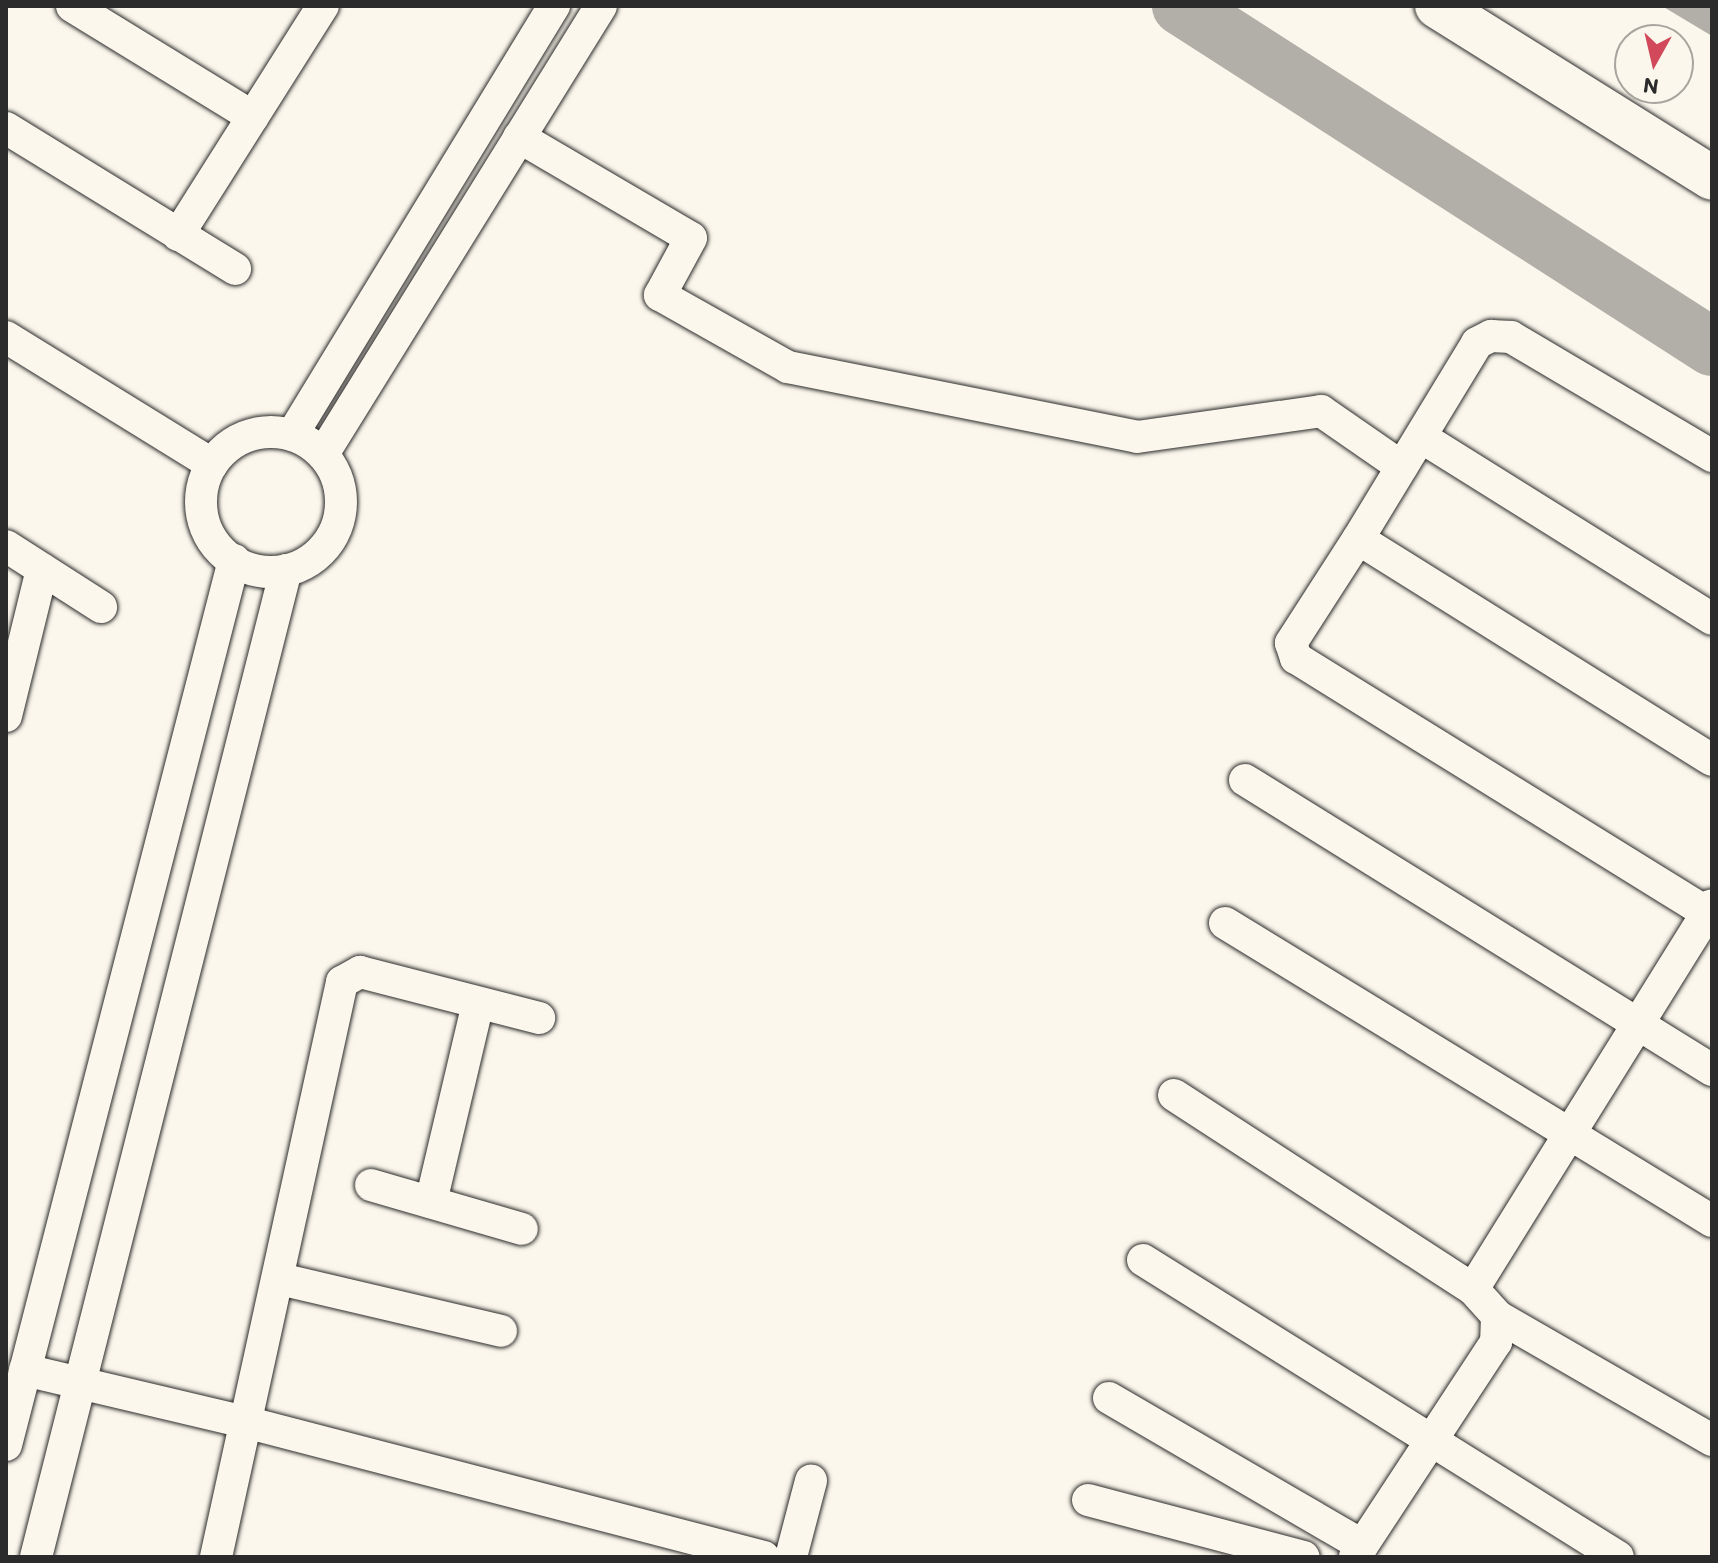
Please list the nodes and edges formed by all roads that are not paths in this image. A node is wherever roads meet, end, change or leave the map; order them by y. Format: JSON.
{"nodes":[{"id":1,"x":72,"y":6,"type":"edge"},
{"id":2,"x":322,"y":6,"type":"edge"},
{"id":3,"x":554,"y":6,"type":"edge"},
{"id":4,"x":601,"y":6,"type":"edge"},
{"id":5,"x":1437,"y":6,"type":"edge"},
{"id":6,"x":253,"y":117,"type":"junction"},
{"id":7,"x":6,"y":128,"type":"edge"},
{"id":8,"x":519,"y":137,"type":"junction"},
{"id":9,"x":1712,"y":178,"type":"edge"},
{"id":10,"x":178,"y":235,"type":"junction"},
{"id":11,"x":235,"y":269,"type":"dead end"},
{"id":12,"x":6,"y":337,"type":"edge"},
{"id":13,"x":292,"y":435,"type":"junction"},
{"id":14,"x":1421,"y":437,"type":"junction"},
{"id":15,"x":323,"y":454,"type":"junction"},
{"id":16,"x":1712,"y":456,"type":"edge"},
{"id":17,"x":212,"y":464,"type":"junction"},
{"id":18,"x":1402,"y":467,"type":"junction"},
{"id":19,"x":1358,"y":539,"type":"junction"},
{"id":20,"x":6,"y":546,"type":"edge"},
{"id":21,"x":234,"y":560,"type":"junction"},
{"id":22,"x":42,"y":569,"type":"junction"},
{"id":23,"x":286,"y":570,"type":"junction"},
{"id":24,"x":101,"y":607,"type":"dead end"},
{"id":25,"x":1712,"y":619,"type":"edge"},
{"id":26,"x":15,"y":640,"type":"edge"},
{"id":27,"x":6,"y":716,"type":"edge"},
{"id":28,"x":1712,"y":760,"type":"edge"},
{"id":29,"x":1245,"y":780,"type":"dead end"},
{"id":30,"x":1710,"y":911,"type":"edge"},
{"id":31,"x":1225,"y":923,"type":"dead end"},
{"id":32,"x":478,"y":1003,"type":"junction"},
{"id":33,"x":539,"y":1018,"type":"dead end"},
{"id":34,"x":1638,"y":1024,"type":"junction"},
{"id":35,"x":1712,"y":1070,"type":"edge"},
{"id":36,"x":1174,"y":1095,"type":"dead end"},
{"id":37,"x":1570,"y":1135,"type":"junction"},
{"id":38,"x":371,"y":1185,"type":"dead end"},
{"id":39,"x":431,"y":1202,"type":"junction"},
{"id":40,"x":1712,"y":1221,"type":"edge"},
{"id":41,"x":522,"y":1229,"type":"dead end"},
{"id":42,"x":1143,"y":1260,"type":"dead end"},
{"id":43,"x":280,"y":1279,"type":"junction"},
{"id":44,"x":1473,"y":1289,"type":"junction"},
{"id":45,"x":1497,"y":1316,"type":"junction"},
{"id":46,"x":501,"y":1331,"type":"dead end"},
{"id":47,"x":25,"y":1370,"type":"junction"},
{"id":48,"x":80,"y":1384,"type":"junction"},
{"id":49,"x":1109,"y":1398,"type":"dead end"},
{"id":50,"x":249,"y":1423,"type":"junction"},
{"id":51,"x":1432,"y":1437,"type":"junction"},
{"id":52,"x":1712,"y":1440,"type":"edge"},
{"id":53,"x":6,"y":1445,"type":"edge"},
{"id":54,"x":811,"y":1481,"type":"dead end"},
{"id":55,"x":1088,"y":1500,"type":"dead end"},
{"id":56,"x":1358,"y":1551,"type":"edge"},
{"id":57,"x":1629,"y":1551,"type":"edge"},
{"id":58,"x":36,"y":1557,"type":"edge"},
{"id":59,"x":216,"y":1557,"type":"edge"},
{"id":60,"x":764,"y":1557,"type":"edge"},
{"id":61,"x":791,"y":1557,"type":"edge"},
{"id":62,"x":1304,"y":1557,"type":"edge"}],
"edges":[{"from":1,"to":6,"type":"street"},
{"from":2,"to":6,"type":"street"},
{"from":3,"to":13,"type":"street"},
{"from":4,"to":8,"type":"street"},
{"from":5,"to":9,"type":"main road"},
{"from":6,"to":10,"type":"street"},
{"from":7,"to":10,"type":"street"},
{"from":8,"to":15,"type":"street"},
{"from":8,"to":18,"type":"street"},
{"from":10,"to":11,"type":"street"},
{"from":12,"to":17,"type":"street"},
{"from":13,"to":15,"type":"street"},
{"from":13,"to":17,"type":"street"},
{"from":14,"to":16,"type":"street"},
{"from":14,"to":18,"type":"street"},
{"from":14,"to":25,"type":"street"},
{"from":15,"to":23,"type":"street"},
{"from":17,"to":21,"type":"street"},
{"from":18,"to":19,"type":"street"},
{"from":19,"to":28,"type":"street"},
{"from":19,"to":30,"type":"street"},
{"from":20,"to":22,"type":"street"},
{"from":21,"to":23,"type":"street"},
{"from":21,"to":47,"type":"street"},
{"from":22,"to":24,"type":"street"},
{"from":22,"to":26,"type":"street"},
{"from":23,"to":48,"type":"street"},
{"from":26,"to":27,"type":"street"},
{"from":29,"to":34,"type":"street"},
{"from":30,"to":34,"type":"street"},
{"from":31,"to":37,"type":"street"},
{"from":32,"to":33,"type":"street"},
{"from":32,"to":39,"type":"street"},
{"from":32,"to":43,"type":"street"},
{"from":34,"to":35,"type":"street"},
{"from":34,"to":37,"type":"street"},
{"from":36,"to":44,"type":"street"},
{"from":37,"to":40,"type":"street"},
{"from":37,"to":44,"type":"street"},
{"from":38,"to":39,"type":"street"},
{"from":39,"to":41,"type":"street"},
{"from":42,"to":51,"type":"street"},
{"from":43,"to":46,"type":"street"},
{"from":43,"to":50,"type":"street"},
{"from":44,"to":45,"type":"street"},
{"from":45,"to":51,"type":"street"},
{"from":45,"to":52,"type":"street"},
{"from":47,"to":48,"type":"street"},
{"from":47,"to":53,"type":"street"},
{"from":48,"to":50,"type":"street"},
{"from":48,"to":58,"type":"street"},
{"from":49,"to":56,"type":"street"},
{"from":50,"to":59,"type":"street"},
{"from":50,"to":60,"type":"street"},
{"from":51,"to":56,"type":"street"},
{"from":51,"to":57,"type":"street"},
{"from":54,"to":61,"type":"street"},
{"from":55,"to":62,"type":"street"}]}
